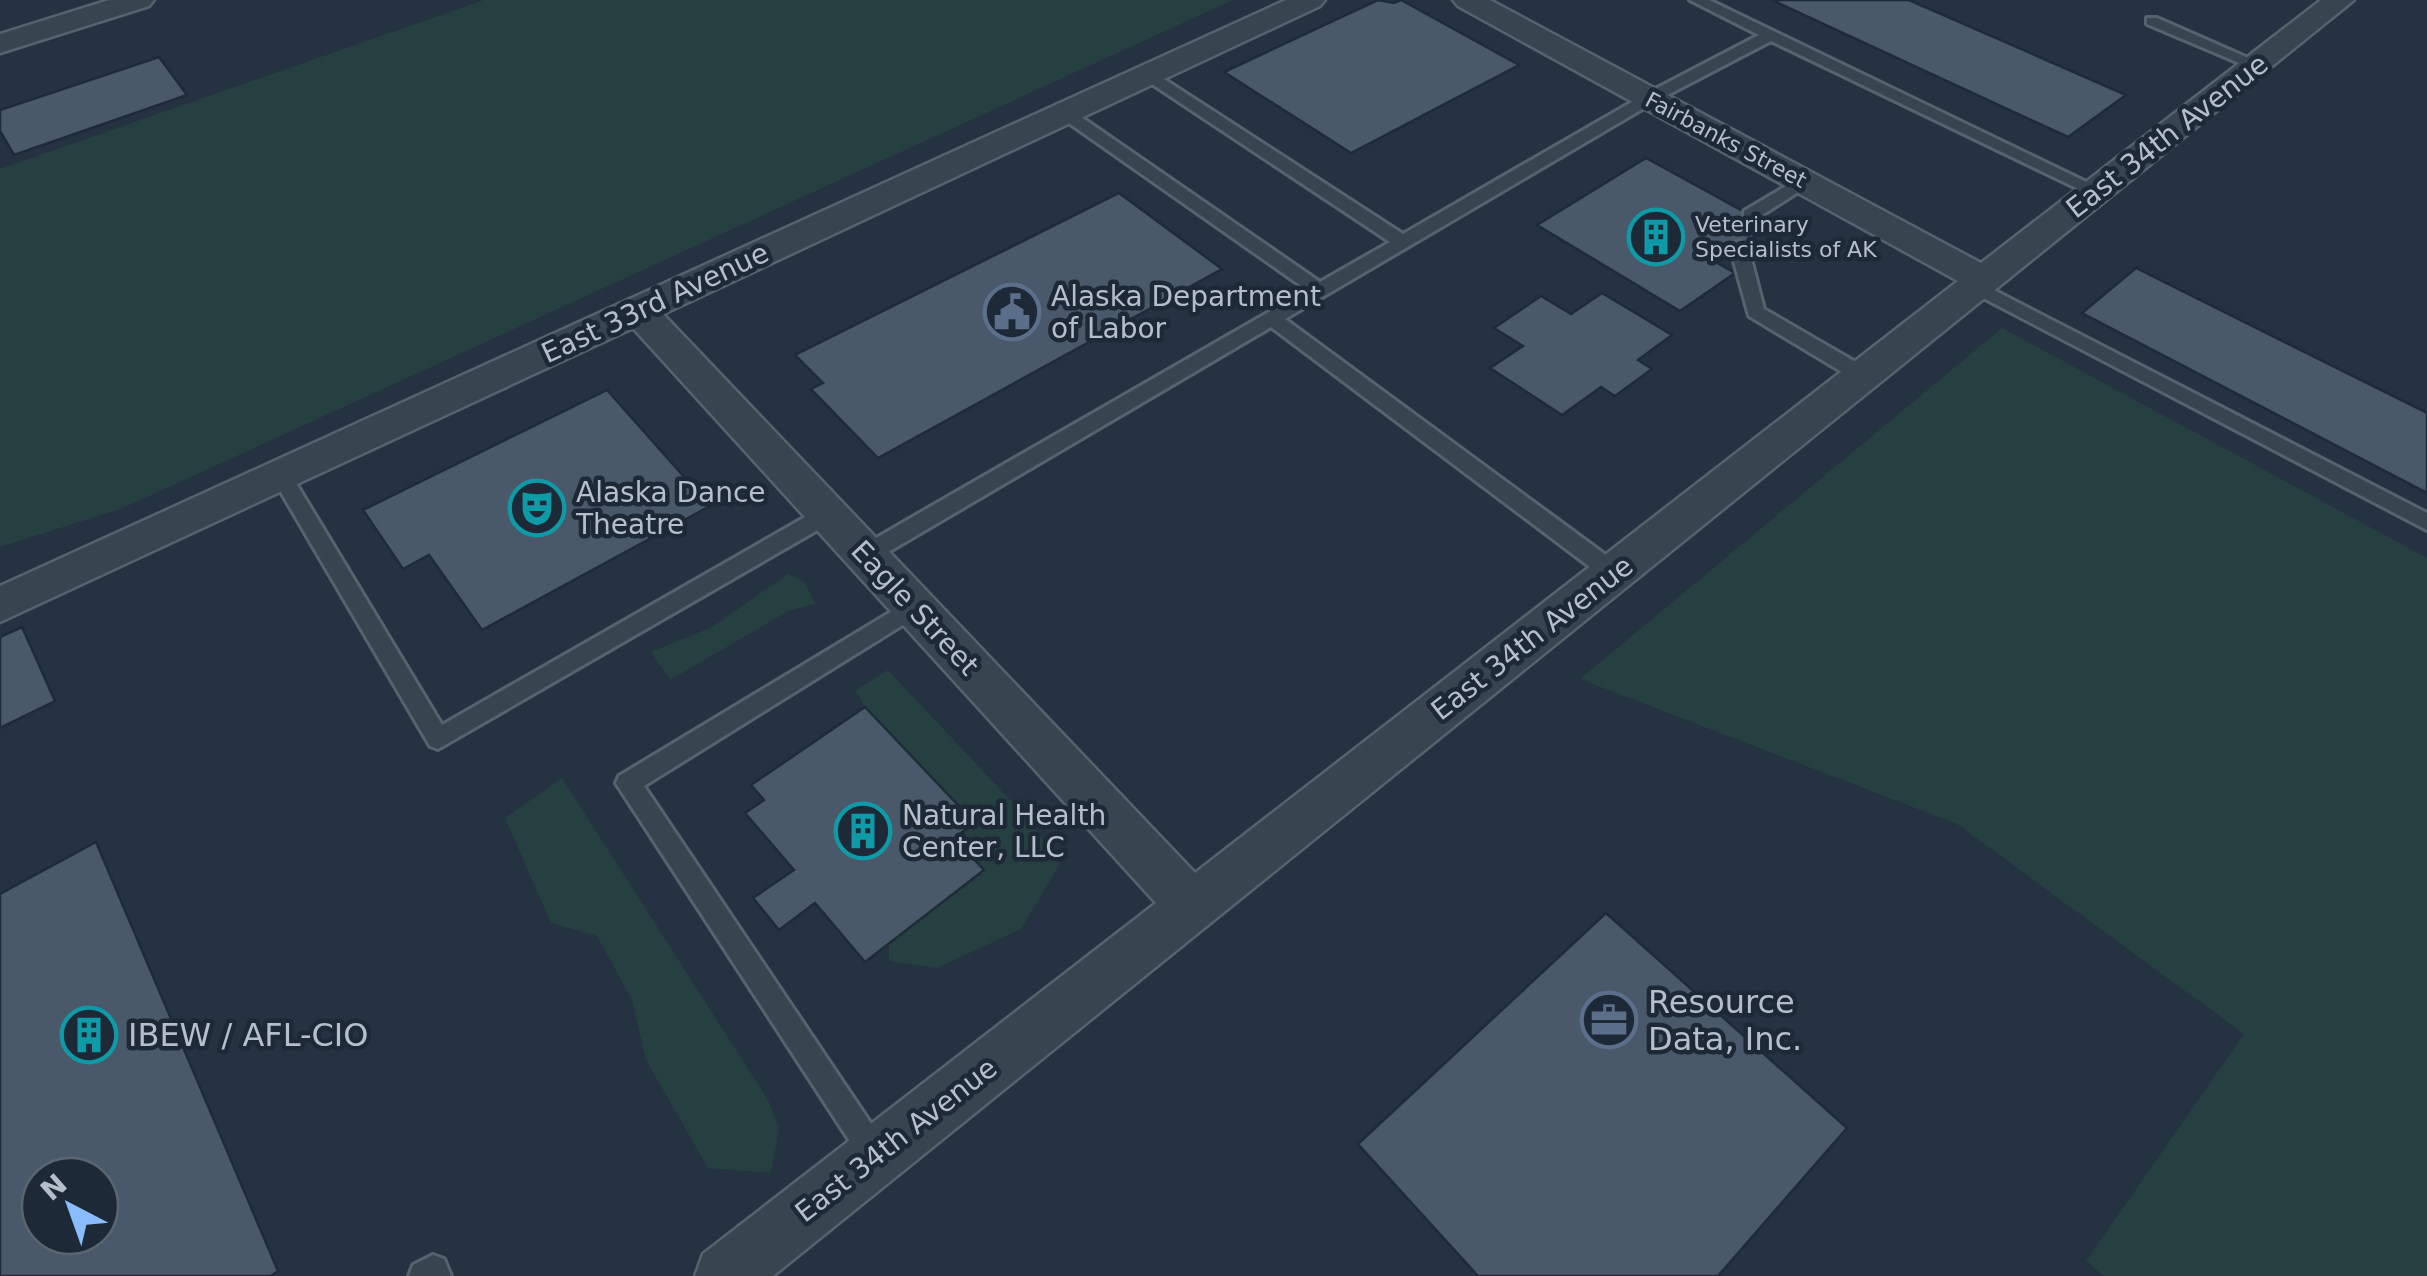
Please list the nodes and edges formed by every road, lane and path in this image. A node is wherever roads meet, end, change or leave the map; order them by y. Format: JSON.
{"nodes":[{"id":1,"x":139,"y":0,"type":"edge"},
{"id":2,"x":1310,"y":0,"type":"edge"},
{"id":3,"x":1468,"y":0,"type":"edge"},
{"id":4,"x":1698,"y":0,"type":"edge"},
{"id":5,"x":2340,"y":0,"type":"edge"},
{"id":6,"x":2152,"y":22,"type":"dead end"},
{"id":7,"x":1771,"y":35,"type":"junction"},
{"id":8,"x":0,"y":44,"type":"edge"},
{"id":9,"x":2256,"y":65,"type":"junction"},
{"id":10,"x":1148,"y":75,"type":"junction"},
{"id":11,"x":1650,"y":98,"type":"junction"},
{"id":12,"x":1066,"y":113,"type":"junction"},
{"id":13,"x":1802,"y":181,"type":"junction"},
{"id":14,"x":2097,"y":191,"type":"junction"},
{"id":15,"x":1750,"y":215,"type":"dead end"},
{"id":16,"x":1402,"y":242,"type":"junction"},
{"id":17,"x":1740,"y":248,"type":"dead end"},
{"id":18,"x":1980,"y":284,"type":"junction"},
{"id":19,"x":1320,"y":290,"type":"junction"},
{"id":20,"x":638,"y":310,"type":"junction"},
{"id":21,"x":1271,"y":318,"type":"junction"},
{"id":22,"x":1864,"y":376,"type":"junction"},
{"id":23,"x":281,"y":476,"type":"junction"},
{"id":24,"x":828,"y":514,"type":"junction"},
{"id":25,"x":2427,"y":522,"type":"edge"},
{"id":26,"x":866,"y":554,"type":"junction"},
{"id":27,"x":1614,"y":573,"type":"junction"},
{"id":28,"x":0,"y":605,"type":"edge"},
{"id":29,"x":914,"y":606,"type":"junction"},
{"id":30,"x":1192,"y":906,"type":"junction"},
{"id":31,"x":876,"y":1156,"type":"junction"},
{"id":32,"x":424,"y":1276,"type":"edge"},
{"id":33,"x":436,"y":1276,"type":"edge"},
{"id":34,"x":724,"y":1276,"type":"edge"}],
"edges":[{"from":1,"to":8,"type":"street"},
{"from":2,"to":10,"type":"street","name":"East 33rd Avenue"},
{"from":3,"to":11,"type":"street","name":"Fairbanks Street"},
{"from":4,"to":7,"type":"lane"},
{"from":5,"to":9,"type":"street","name":"East 34th Avenue"},
{"from":6,"to":9,"type":"lane"},
{"from":7,"to":11,"type":"lane"},
{"from":7,"to":14,"type":"lane"},
{"from":9,"to":14,"type":"street","name":"East 34th Avenue"},
{"from":10,"to":12,"type":"street","name":"East 33rd Avenue"},
{"from":10,"to":16,"type":"lane"},
{"from":11,"to":13,"type":"street","name":"Fairbanks Street"},
{"from":11,"to":16,"type":"lane"},
{"from":12,"to":19,"type":"lane"},
{"from":12,"to":20,"type":"street","name":"East 33rd Avenue"},
{"from":13,"to":15,"type":"lane"},
{"from":13,"to":18,"type":"street","name":"Fairbanks Street"},
{"from":14,"to":18,"type":"street","name":"East 34th Avenue"},
{"from":16,"to":19,"type":"lane"},
{"from":17,"to":22,"type":"lane"},
{"from":18,"to":22,"type":"street","name":"East 34th Avenue"},
{"from":18,"to":25,"type":"lane"},
{"from":19,"to":21,"type":"lane"},
{"from":20,"to":23,"type":"street","name":"East 33rd Avenue"},
{"from":20,"to":24,"type":"street","name":"Eagle Street"},
{"from":21,"to":26,"type":"lane"},
{"from":21,"to":27,"type":"lane"},
{"from":22,"to":27,"type":"street","name":"East 34th Avenue"},
{"from":23,"to":24,"type":"lane"},
{"from":23,"to":28,"type":"street","name":"East 33rd Avenue"},
{"from":24,"to":26,"type":"street","name":"Eagle Street"},
{"from":26,"to":29,"type":"street","name":"Eagle Street"},
{"from":27,"to":30,"type":"street","name":"East 34th Avenue"},
{"from":29,"to":30,"type":"street","name":"Eagle Street"},
{"from":29,"to":31,"type":"lane"},
{"from":30,"to":31,"type":"street","name":"East 34th Avenue"},
{"from":31,"to":34,"type":"street","name":"East 34th Avenue"},
{"from":32,"to":33,"type":"lane"}]}
